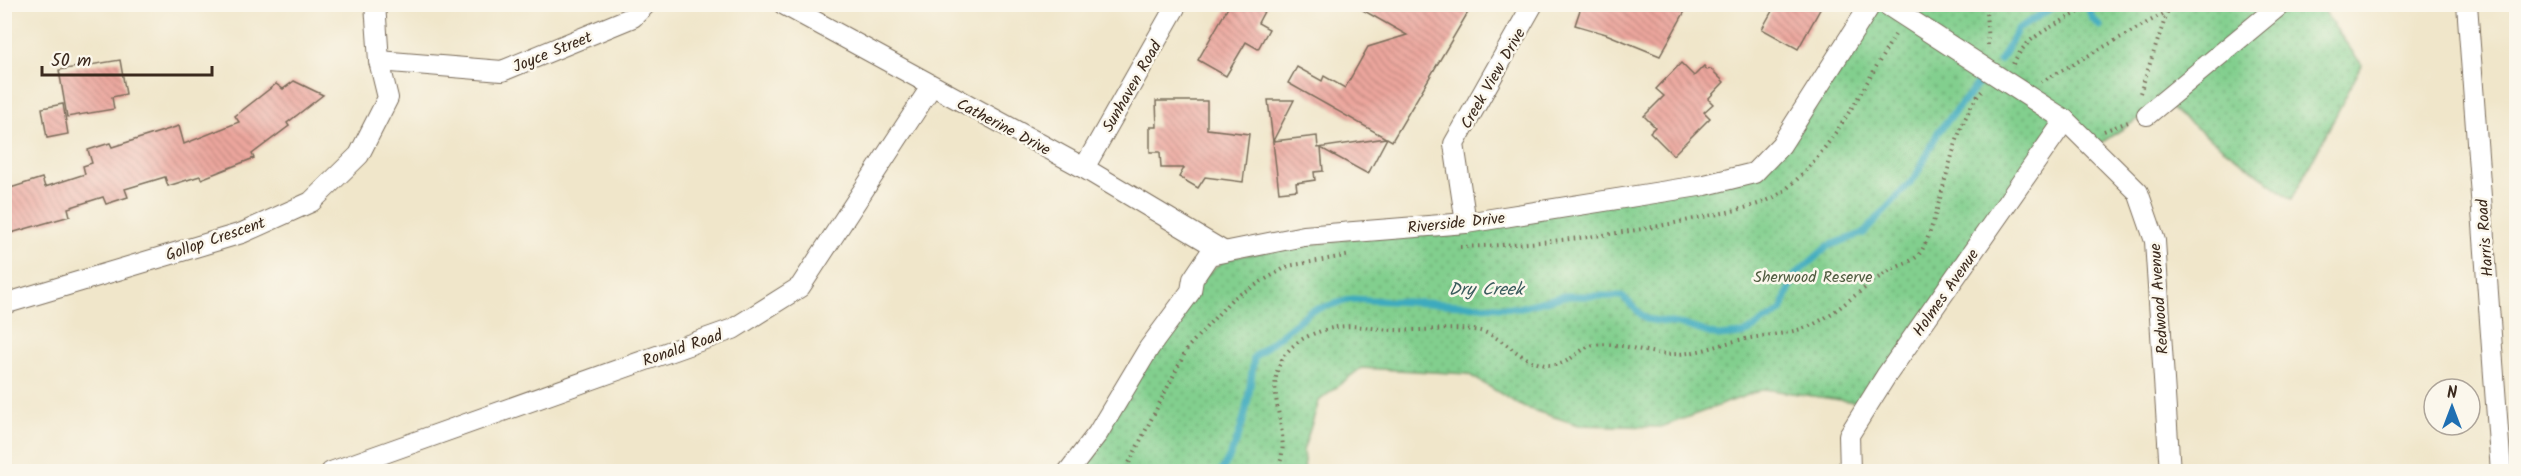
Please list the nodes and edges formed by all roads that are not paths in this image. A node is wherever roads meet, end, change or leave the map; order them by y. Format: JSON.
{"nodes":[{"id":1,"x":375,"y":4,"type":"edge"},
{"id":2,"x":646,"y":4,"type":"edge"},
{"id":3,"x":783,"y":4,"type":"edge"},
{"id":4,"x":1177,"y":4,"type":"edge"},
{"id":5,"x":1533,"y":4,"type":"edge"},
{"id":6,"x":1871,"y":4,"type":"edge"},
{"id":7,"x":1886,"y":4,"type":"edge"},
{"id":8,"x":2281,"y":4,"type":"edge"},
{"id":9,"x":2467,"y":4,"type":"edge"},
{"id":10,"x":813,"y":12,"type":"edge"},
{"id":11,"x":379,"y":61,"type":"junction"},
{"id":12,"x":931,"y":87,"type":"junction"},
{"id":13,"x":2147,"y":115,"type":"road end"},
{"id":14,"x":2065,"y":120,"type":"junction"},
{"id":15,"x":1084,"y":168,"type":"junction"},
{"id":16,"x":1466,"y":223,"type":"junction"},
{"id":17,"x":1223,"y":250,"type":"junction"},
{"id":18,"x":4,"y":304,"type":"edge"},
{"id":19,"x":331,"y":471,"type":"edge"},
{"id":20,"x":1068,"y":471,"type":"edge"},
{"id":21,"x":1850,"y":471,"type":"edge"},
{"id":22,"x":2170,"y":471,"type":"edge"},
{"id":23,"x":2501,"y":471,"type":"edge"}],
"edges":[{"from":1,"to":11,"type":"street","name":"Gollop Crescent"},
{"from":2,"to":11,"type":"street","name":"Joyce Street"},
{"from":3,"to":10,"type":"street","name":"Catherine Drive"},
{"from":4,"to":15,"type":"street","name":"Sunhaven Road"},
{"from":5,"to":16,"type":"street","name":"Creek View Drive"},
{"from":6,"to":16,"type":"street","name":"Riverside Drive"},
{"from":7,"to":14,"type":"street","name":"Redwood Avenue"},
{"from":8,"to":13,"type":"street"},
{"from":9,"to":23,"type":"street","name":"Harris Road"},
{"from":10,"to":12,"type":"street","name":"Catherine Drive"},
{"from":11,"to":18,"type":"street","name":"Gollop Crescent"},
{"from":12,"to":15,"type":"street","name":"Catherine Drive"},
{"from":12,"to":19,"type":"street","name":"Ronald Road"},
{"from":14,"to":21,"type":"street","name":"Holmes Avenue"},
{"from":14,"to":22,"type":"street","name":"Redwood Avenue"},
{"from":15,"to":17,"type":"street","name":"Catherine Drive"},
{"from":16,"to":17,"type":"street","name":"Riverside Drive"},
{"from":17,"to":20,"type":"street","name":"Riverside Drive"}]}
